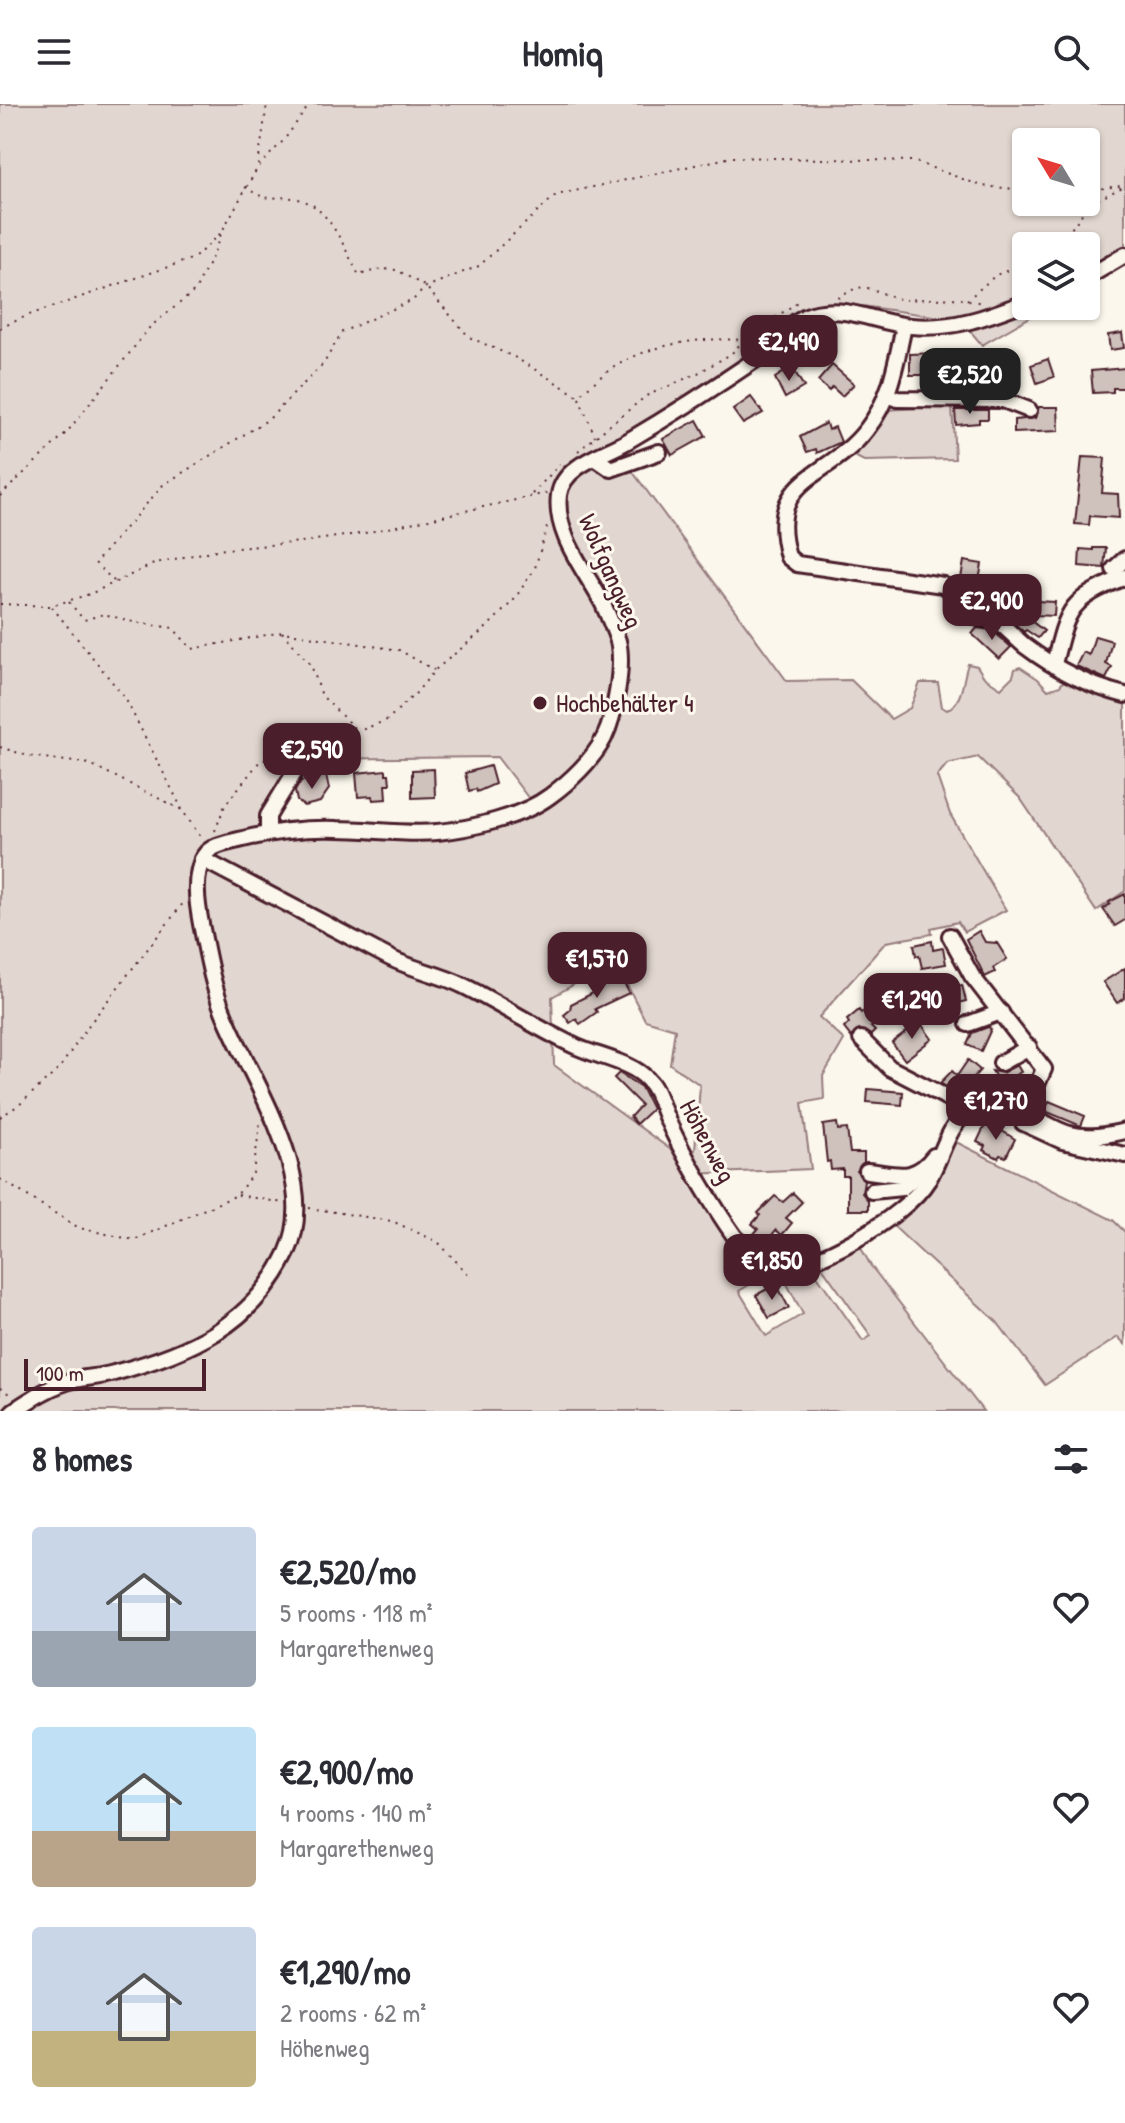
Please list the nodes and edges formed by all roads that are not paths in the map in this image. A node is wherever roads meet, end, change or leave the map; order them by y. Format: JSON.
{"nodes":[{"id":1,"x":1125,"y":255,"type":"edge"},
{"id":2,"x":1100,"y":270,"type":"edge"},
{"id":3,"x":1012,"y":307,"type":"edge"},
{"id":4,"x":904,"y":326,"type":"junction"},
{"id":5,"x":887,"y":395,"type":"junction"},
{"id":6,"x":1029,"y":410,"type":"dead end"},
{"id":7,"x":659,"y":452,"type":"dead end"},
{"id":8,"x":595,"y":458,"type":"junction"},
{"id":9,"x":1121,"y":568,"type":"edge"},
{"id":10,"x":1054,"y":664,"type":"junction"},
{"id":11,"x":1125,"y":695,"type":"edge"},
{"id":12,"x":296,"y":770,"type":"dead end"},
{"id":13,"x":268,"y":833,"type":"junction"},
{"id":14,"x":207,"y":854,"type":"junction"},
{"id":15,"x":950,"y":936,"type":"dead end"},
{"id":16,"x":1001,"y":1012,"type":"junction"},
{"id":17,"x":968,"y":1024,"type":"dead end"},
{"id":18,"x":861,"y":1039,"type":"dead end"},
{"id":19,"x":1029,"y":1047,"type":"junction"},
{"id":20,"x":1001,"y":1063,"type":"dead end"},
{"id":21,"x":967,"y":1113,"type":"junction"},
{"id":22,"x":1024,"y":1113,"type":"junction"},
{"id":23,"x":1125,"y":1131,"type":"edge"},
{"id":24,"x":947,"y":1138,"type":"junction"},
{"id":25,"x":1125,"y":1155,"type":"edge"},
{"id":26,"x":924,"y":1169,"type":"junction"},
{"id":27,"x":867,"y":1171,"type":"dead end"},
{"id":28,"x":872,"y":1191,"type":"dead end"},
{"id":29,"x":13,"y":1411,"type":"edge"}],
"edges":[{"from":1,"to":2,"type":"street"},
{"from":3,"to":4,"type":"street","name":"Wolfgangweg"},
{"from":4,"to":5,"type":"street"},
{"from":4,"to":8,"type":"street","name":"Wolfgangweg"},
{"from":5,"to":6,"type":"street"},
{"from":5,"to":10,"type":"street"},
{"from":7,"to":8,"type":"street"},
{"from":8,"to":13,"type":"street","name":"Wolfgangweg"},
{"from":9,"to":10,"type":"street"},
{"from":10,"to":11,"type":"street"},
{"from":12,"to":13,"type":"street"},
{"from":13,"to":14,"type":"street","name":"Wolfgangweg"},
{"from":14,"to":24,"type":"street","name":"Höhenweg"},
{"from":14,"to":29,"type":"street"},
{"from":15,"to":16,"type":"street"},
{"from":16,"to":17,"type":"street"},
{"from":16,"to":19,"type":"street"},
{"from":18,"to":21,"type":"street"},
{"from":19,"to":20,"type":"street"},
{"from":19,"to":22,"type":"street"},
{"from":21,"to":22,"type":"street"},
{"from":21,"to":24,"type":"street","name":"Höhenweg"},
{"from":22,"to":23,"type":"street"},
{"from":22,"to":25,"type":"street"},
{"from":24,"to":26,"type":"street"},
{"from":26,"to":27,"type":"street"},
{"from":26,"to":28,"type":"street"}]}
